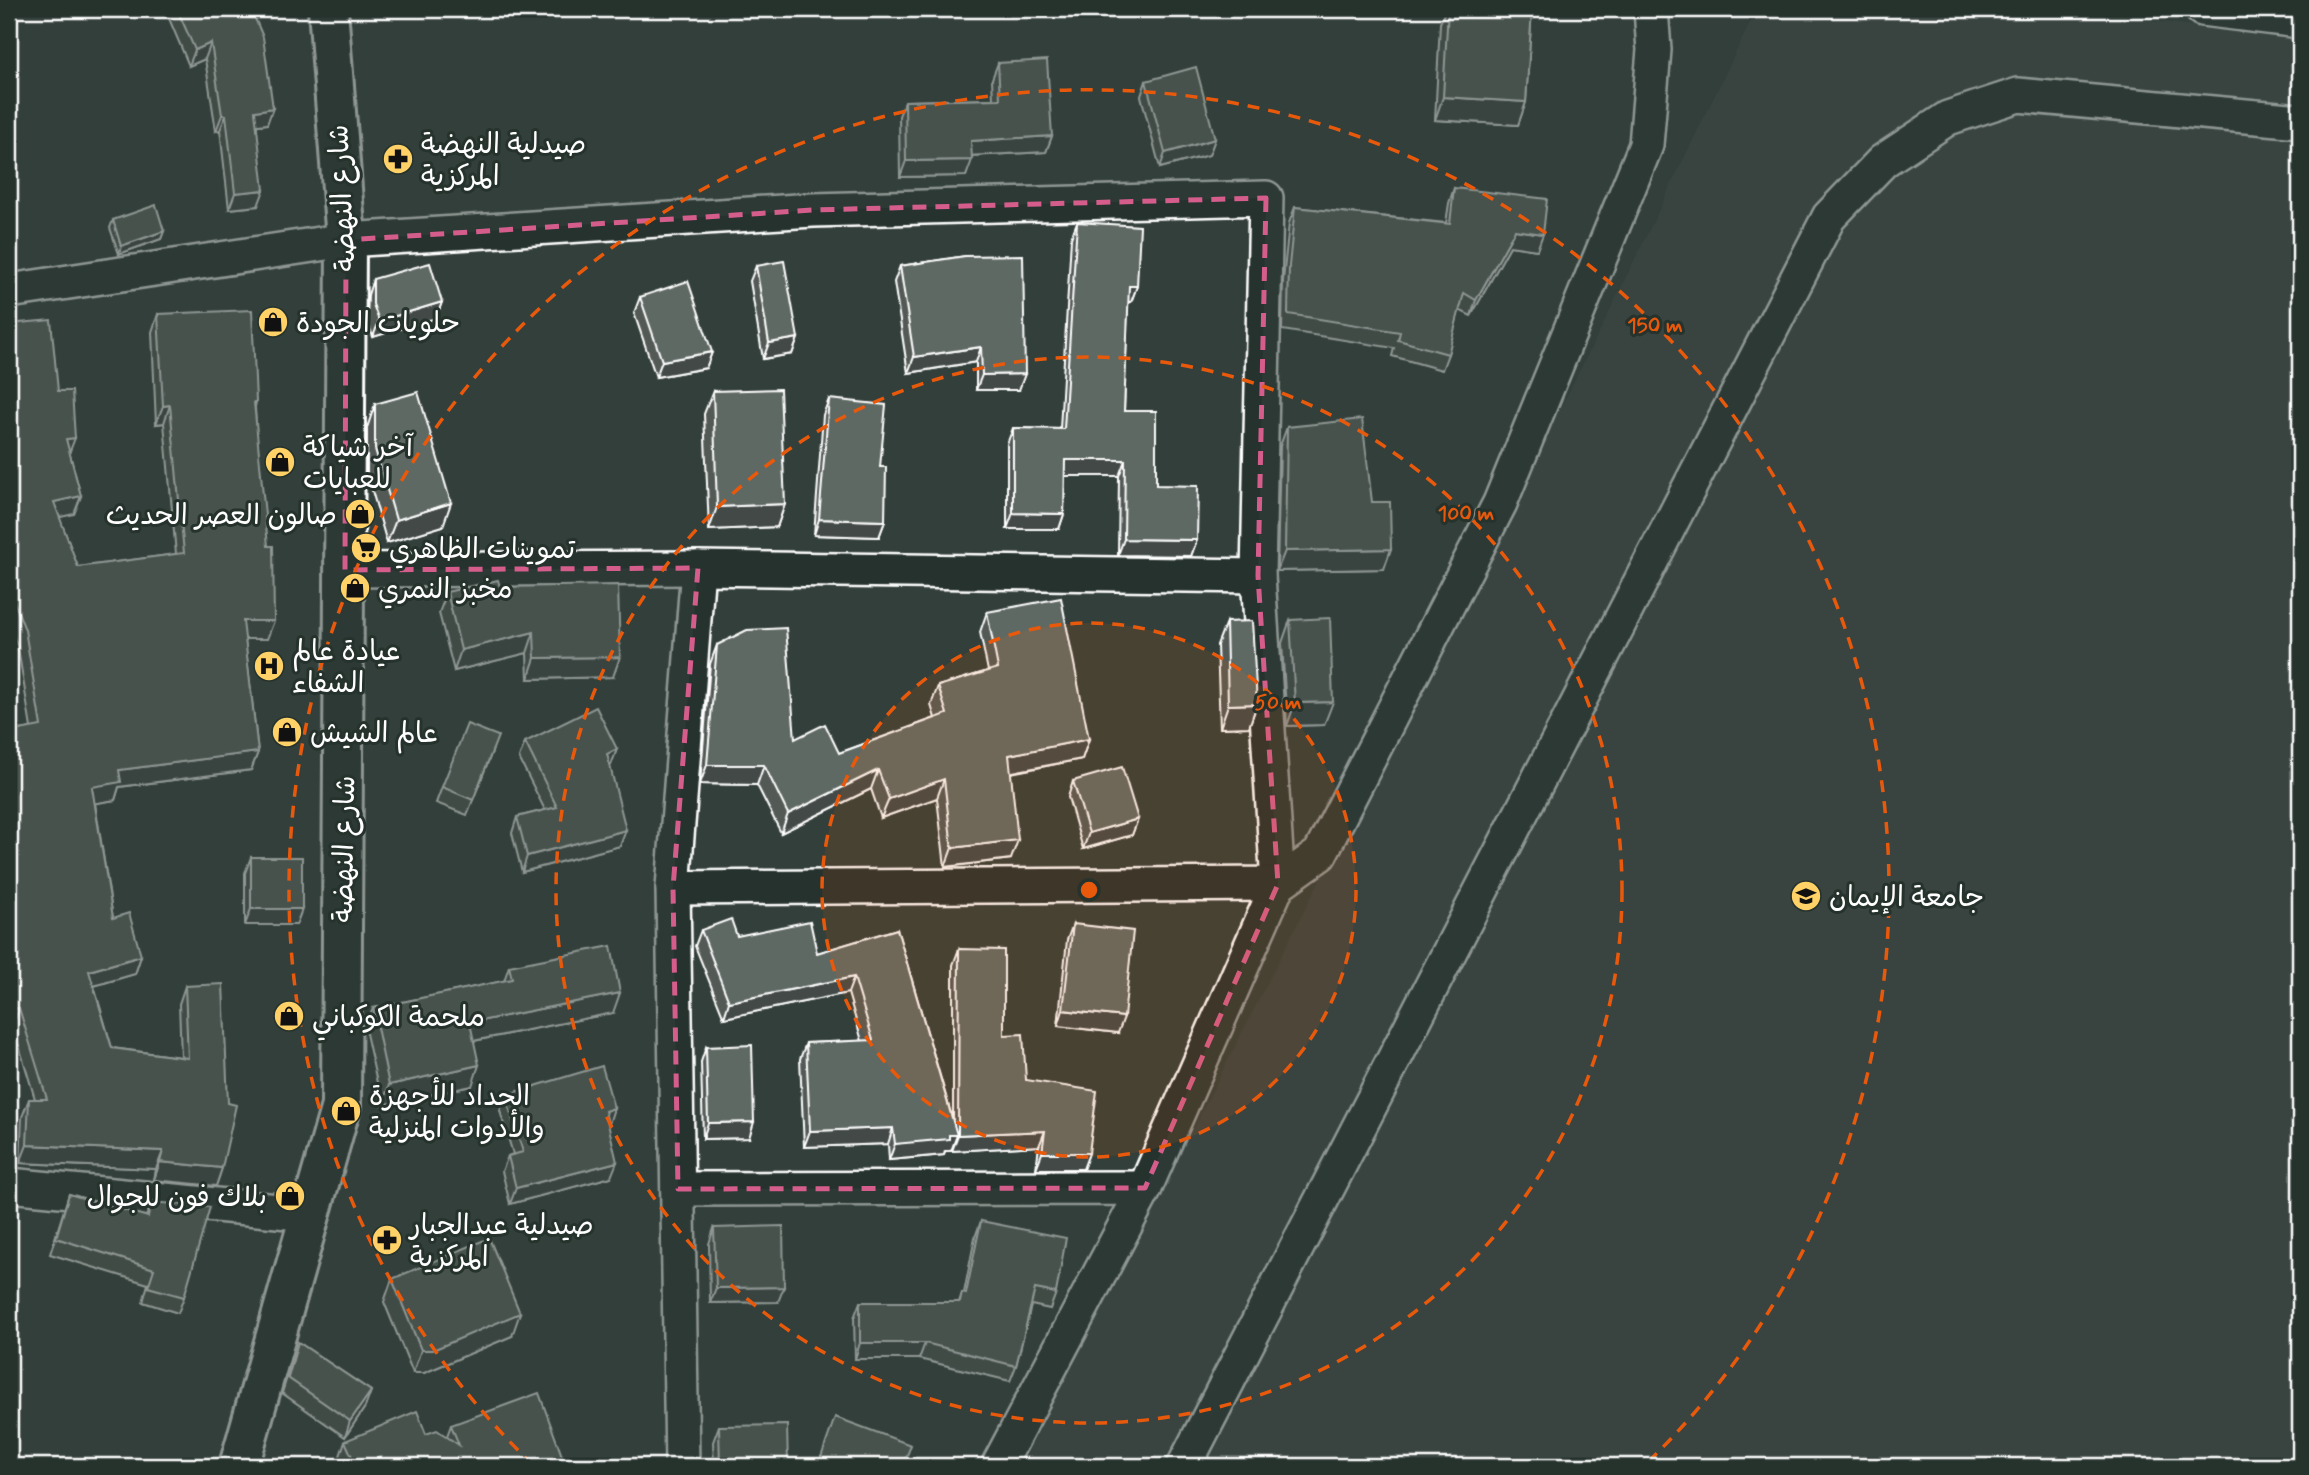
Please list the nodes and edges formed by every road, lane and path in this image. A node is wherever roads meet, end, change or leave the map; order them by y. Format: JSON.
{"nodes":[{"id":1,"x":328,"y":9,"type":"edge"},
{"id":2,"x":1651,"y":9,"type":"edge"},
{"id":3,"x":1675,"y":9,"type":"edge"},
{"id":4,"x":2202,"y":9,"type":"edge"},
{"id":5,"x":2300,"y":21,"type":"edge"},
{"id":6,"x":1654,"y":50,"type":"junction"},
{"id":7,"x":2300,"y":121,"type":"edge"},
{"id":8,"x":346,"y":240,"type":"junction"},
{"id":9,"x":9,"y":291,"type":"edge"},
{"id":10,"x":698,"y":568,"type":"junction"},
{"id":11,"x":345,"y":570,"type":"junction"},
{"id":12,"x":1258,"y":576,"type":"junction"},
{"id":13,"x":1278,"y":884,"type":"junction"},
{"id":14,"x":673,"y":888,"type":"junction"},
{"id":15,"x":9,"y":1185,"type":"edge"},
{"id":16,"x":1145,"y":1188,"type":"junction"},
{"id":17,"x":678,"y":1189,"type":"junction"},
{"id":18,"x":309,"y":1214,"type":"junction"},
{"id":19,"x":239,"y":1466,"type":"edge"},
{"id":20,"x":682,"y":1466,"type":"edge"},
{"id":21,"x":998,"y":1466,"type":"edge"},
{"id":22,"x":1184,"y":1466,"type":"edge"}],
"edges":[{"from":1,"to":8,"type":"street","name":"شارع النهضة"},
{"from":2,"to":6,"type":"street"},
{"from":3,"to":6,"type":"street"},
{"from":4,"to":5,"type":"street"},
{"from":6,"to":13,"type":"street"},
{"from":7,"to":22,"type":"street"},
{"from":8,"to":9,"type":"street"},
{"from":8,"to":11,"type":"street","name":"شارع النهضة"},
{"from":8,"to":12,"type":"street"},
{"from":10,"to":11,"type":"street"},
{"from":10,"to":12,"type":"street"},
{"from":10,"to":14,"type":"street"},
{"from":11,"to":18,"type":"street","name":"شارع النهضة"},
{"from":12,"to":13,"type":"street"},
{"from":13,"to":14,"type":"street"},
{"from":13,"to":16,"type":"street"},
{"from":14,"to":17,"type":"street"},
{"from":15,"to":18,"type":"street"},
{"from":16,"to":17,"type":"street"},
{"from":16,"to":21,"type":"street"},
{"from":17,"to":20,"type":"street"},
{"from":18,"to":19,"type":"street","name":"شارع النهضة"}]}
